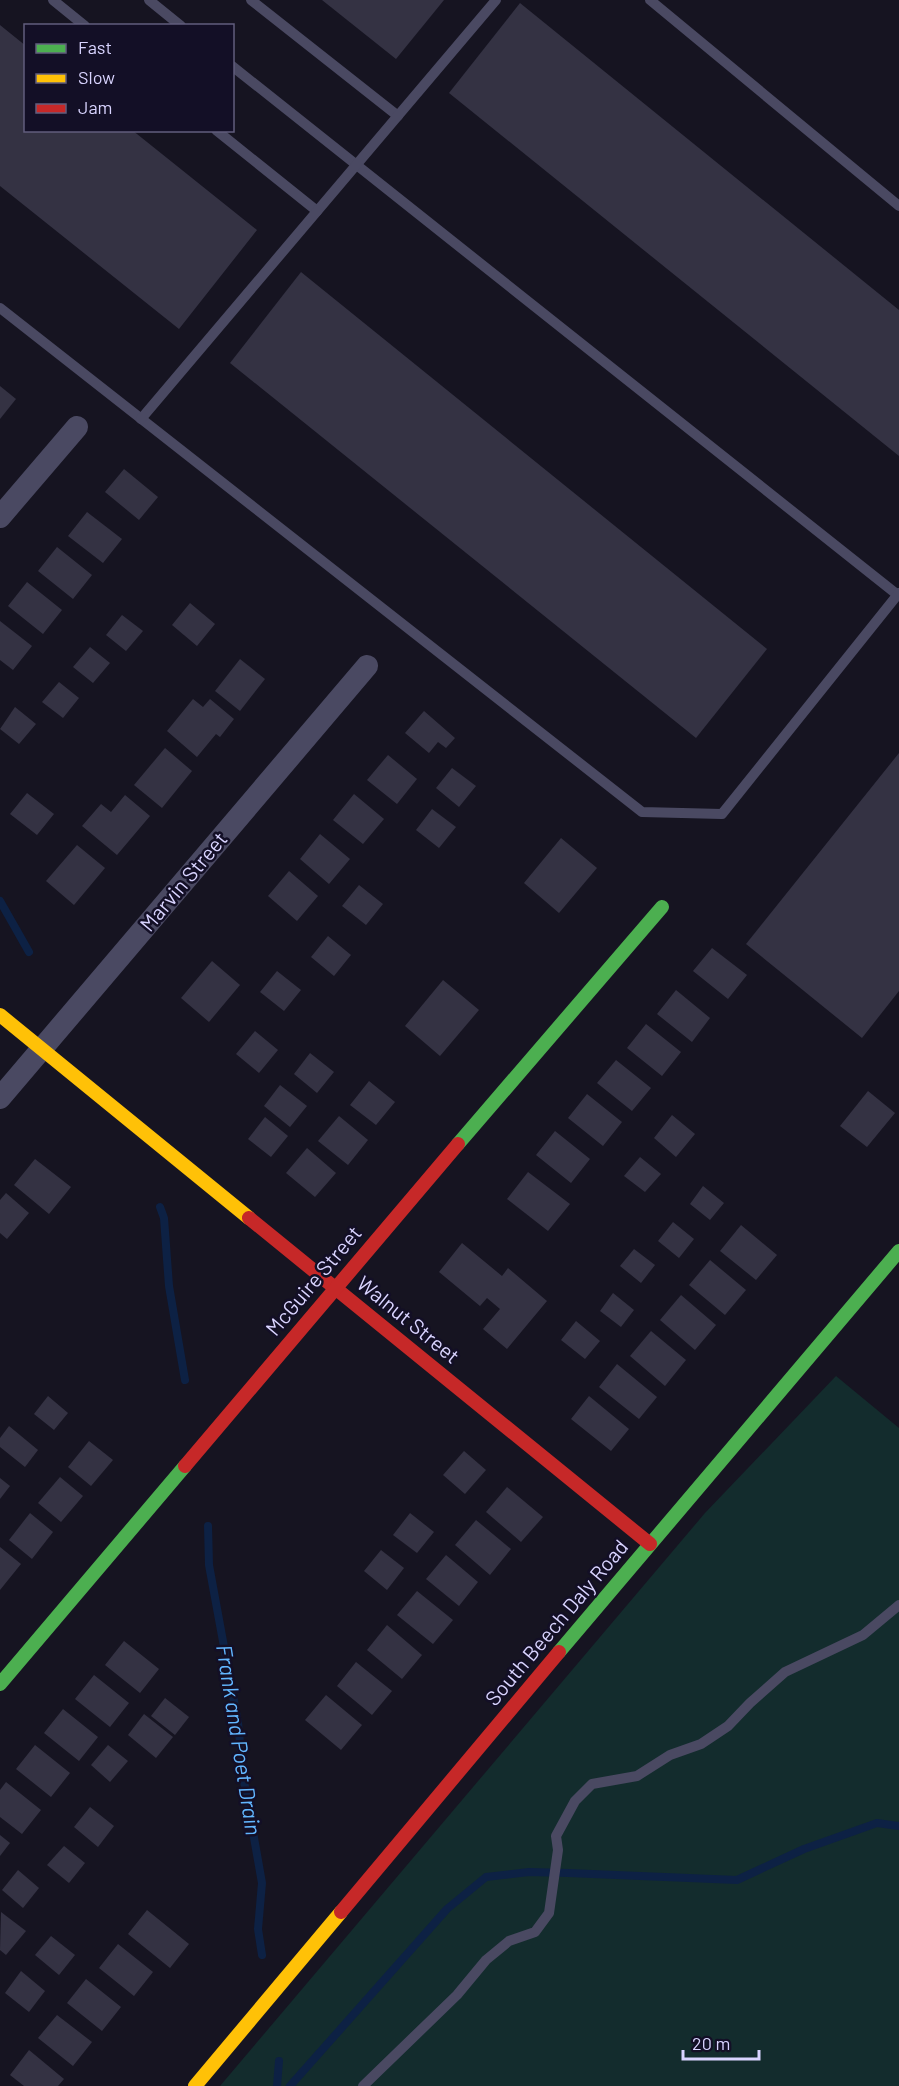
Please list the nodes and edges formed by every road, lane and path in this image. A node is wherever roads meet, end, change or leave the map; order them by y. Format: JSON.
{"nodes":[{"id":1,"x":53,"y":0,"type":"edge"},
{"id":2,"x":149,"y":0,"type":"edge"},
{"id":3,"x":251,"y":0,"type":"edge"},
{"id":4,"x":496,"y":0,"type":"edge"},
{"id":5,"x":650,"y":0,"type":"edge"},
{"id":6,"x":83,"y":24,"type":"edge"},
{"id":7,"x":179,"y":24,"type":"edge"},
{"id":8,"x":234,"y":68,"type":"edge"},
{"id":9,"x":398,"y":116,"type":"junction"},
{"id":10,"x":218,"y":132,"type":"edge"},
{"id":11,"x":356,"y":165,"type":"junction"},
{"id":12,"x":899,"y":206,"type":"edge"},
{"id":13,"x":317,"y":211,"type":"junction"},
{"id":14,"x":0,"y":308,"type":"edge"},
{"id":15,"x":141,"y":419,"type":"junction"},
{"id":16,"x":77,"y":427,"type":"dead end"},
{"id":17,"x":0,"y":517,"type":"edge"},
{"id":18,"x":899,"y":595,"type":"edge"},
{"id":19,"x":367,"y":666,"type":"dead end"},
{"id":20,"x":662,"y":907,"type":"dead end"},
{"id":21,"x":0,"y":1015,"type":"edge"},
{"id":22,"x":42,"y":1049,"type":"junction"},
{"id":23,"x":0,"y":1098,"type":"edge"},
{"id":24,"x":896,"y":1260,"type":"edge"},
{"id":25,"x":335,"y":1288,"type":"junction"},
{"id":26,"x":650,"y":1544,"type":"junction"},
{"id":27,"x":899,"y":1605,"type":"edge"},
{"id":28,"x":0,"y":1684,"type":"edge"},
{"id":29,"x":195,"y":2086,"type":"edge"},
{"id":30,"x":363,"y":2086,"type":"edge"}],
"edges":[{"from":1,"to":6,"type":"lane"},
{"from":2,"to":7,"type":"lane"},
{"from":3,"to":9,"type":"lane"},
{"from":4,"to":9,"type":"lane"},
{"from":5,"to":12,"type":"lane"},
{"from":8,"to":11,"type":"lane"},
{"from":9,"to":11,"type":"lane"},
{"from":10,"to":13,"type":"lane"},
{"from":11,"to":13,"type":"lane"},
{"from":11,"to":18,"type":"lane"},
{"from":13,"to":15,"type":"lane"},
{"from":14,"to":15,"type":"lane"},
{"from":15,"to":18,"type":"lane"},
{"from":16,"to":17,"type":"street"},
{"from":19,"to":22,"type":"street","name":"Marvin Street"},
{"from":20,"to":25,"type":"street","name":"McGuire Street"},
{"from":21,"to":22,"type":"street","name":"Walnut Street"},
{"from":22,"to":23,"type":"street","name":"Marvin Street"},
{"from":22,"to":25,"type":"street","name":"Walnut Street"},
{"from":24,"to":26,"type":"street","name":"South Beech Daly Road"},
{"from":25,"to":26,"type":"street","name":"Walnut Street"},
{"from":25,"to":28,"type":"street","name":"McGuire Street"},
{"from":26,"to":29,"type":"street","name":"South Beech Daly Road"},
{"from":27,"to":30,"type":"lane"}]}
